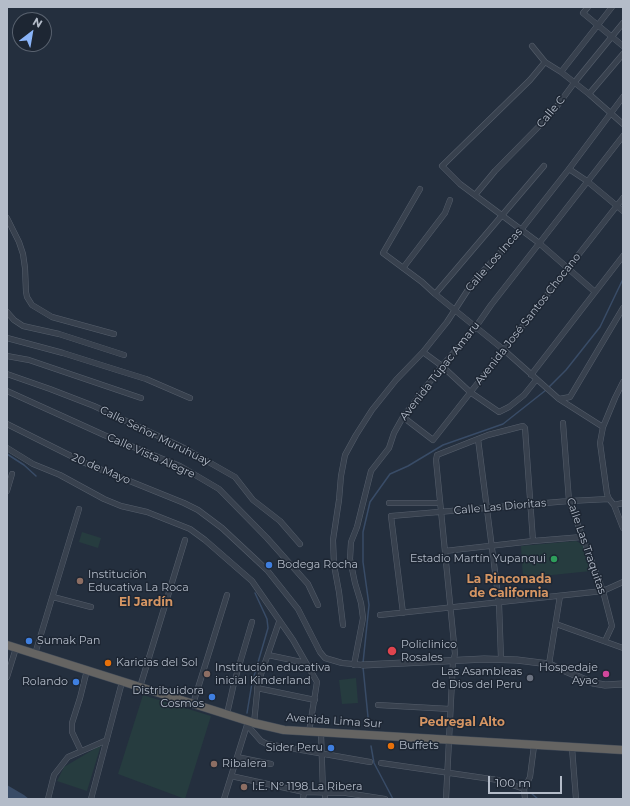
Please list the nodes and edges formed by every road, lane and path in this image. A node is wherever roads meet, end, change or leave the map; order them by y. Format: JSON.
{"nodes":[{"id":1,"x":588,"y":7,"type":"edge"},
{"id":2,"x":612,"y":7,"type":"edge"},
{"id":3,"x":623,"y":23,"type":"edge"},
{"id":4,"x":598,"y":24,"type":"junction"},
{"id":5,"x":612,"y":37,"type":"junction"},
{"id":6,"x":532,"y":46,"type":"dead end"},
{"id":7,"x":623,"y":46,"type":"edge"},
{"id":8,"x":623,"y":54,"type":"edge"},
{"id":9,"x":545,"y":62,"type":"junction"},
{"id":10,"x":561,"y":72,"type":"junction"},
{"id":11,"x":574,"y":83,"type":"junction"},
{"id":12,"x":589,"y":94,"type":"junction"},
{"id":13,"x":623,"y":96,"type":"edge"},
{"id":14,"x":611,"y":112,"type":"junction"},
{"id":15,"x":623,"y":124,"type":"edge"},
{"id":16,"x":623,"y":136,"type":"edge"},
{"id":17,"x":544,"y":166,"type":"dead end"},
{"id":18,"x":569,"y":169,"type":"junction"},
{"id":19,"x":587,"y":181,"type":"junction"},
{"id":20,"x":420,"y":189,"type":"dead end"},
{"id":21,"x":475,"y":195,"type":"junction"},
{"id":22,"x":623,"y":198,"type":"edge"},
{"id":23,"x":450,"y":200,"type":"dead end"},
{"id":24,"x":617,"y":206,"type":"junction"},
{"id":25,"x":623,"y":211,"type":"edge"},
{"id":26,"x":502,"y":215,"type":"junction"},
{"id":27,"x":7,"y":218,"type":"edge"},
{"id":28,"x":520,"y":230,"type":"junction"},
{"id":29,"x":539,"y":243,"type":"junction"},
{"id":30,"x":623,"y":256,"type":"edge"},
{"id":31,"x":403,"y":268,"type":"junction"},
{"id":32,"x":568,"y":268,"type":"junction"},
{"id":33,"x":595,"y":292,"type":"junction"},
{"id":34,"x":435,"y":294,"type":"junction"},
{"id":35,"x":454,"y":310,"type":"junction"},
{"id":36,"x":7,"y":312,"type":"edge"},
{"id":37,"x":622,"y":312,"type":"edge"},
{"id":38,"x":475,"y":328,"type":"junction"},
{"id":39,"x":114,"y":334,"type":"dead end"},
{"id":40,"x":7,"y":338,"type":"edge"},
{"id":41,"x":504,"y":350,"type":"junction"},
{"id":42,"x":423,"y":352,"type":"junction"},
{"id":43,"x":124,"y":355,"type":"dead end"},
{"id":44,"x":7,"y":356,"type":"edge"},
{"id":45,"x":442,"y":366,"type":"junction"},
{"id":46,"x":7,"y":374,"type":"edge"},
{"id":47,"x":531,"y":375,"type":"junction"},
{"id":48,"x":536,"y":380,"type":"junction"},
{"id":49,"x":623,"y":382,"type":"edge"},
{"id":50,"x":7,"y":391,"type":"edge"},
{"id":51,"x":470,"y":392,"type":"junction"},
{"id":52,"x":142,"y":398,"type":"dead end"},
{"id":53,"x":190,"y":398,"type":"dead end"},
{"id":54,"x":559,"y":399,"type":"junction"},
{"id":55,"x":403,"y":417,"type":"junction"},
{"id":56,"x":563,"y":423,"type":"dead end"},
{"id":57,"x":7,"y":424,"type":"edge"},
{"id":58,"x":603,"y":427,"type":"junction"},
{"id":59,"x":478,"y":439,"type":"junction"},
{"id":60,"x":7,"y":448,"type":"edge"},
{"id":61,"x":12,"y":474,"type":"dead end"},
{"id":62,"x":7,"y":491,"type":"edge"},
{"id":63,"x":609,"y":500,"type":"junction"},
{"id":64,"x":569,"y":501,"type":"junction"},
{"id":65,"x":389,"y":503,"type":"dead end"},
{"id":66,"x":440,"y":503,"type":"junction"},
{"id":67,"x":623,"y":503,"type":"edge"},
{"id":68,"x":531,"y":504,"type":"junction"},
{"id":69,"x":614,"y":505,"type":"junction"},
{"id":70,"x":487,"y":508,"type":"junction"},
{"id":71,"x":79,"y":509,"type":"dead end"},
{"id":72,"x":441,"y":512,"type":"junction"},
{"id":73,"x":623,"y":528,"type":"edge"},
{"id":74,"x":582,"y":537,"type":"junction"},
{"id":75,"x":185,"y":540,"type":"dead end"},
{"id":76,"x":533,"y":540,"type":"junction"},
{"id":77,"x":300,"y":544,"type":"dead end"},
{"id":78,"x":490,"y":545,"type":"junction"},
{"id":79,"x":445,"y":551,"type":"junction"},
{"id":80,"x":623,"y":582,"type":"edge"},
{"id":81,"x":603,"y":591,"type":"junction"},
{"id":82,"x":227,"y":595,"type":"dead end"},
{"id":83,"x":560,"y":596,"type":"junction"},
{"id":84,"x":53,"y":597,"type":"junction"},
{"id":85,"x":499,"y":603,"type":"junction"},
{"id":86,"x":318,"y":605,"type":"dead end"},
{"id":87,"x":91,"y":607,"type":"dead end"},
{"id":88,"x":451,"y":608,"type":"junction"},
{"id":89,"x":402,"y":613,"type":"junction"},
{"id":90,"x":380,"y":615,"type":"dead end"},
{"id":91,"x":252,"y":622,"type":"dead end"},
{"id":92,"x":279,"y":622,"type":"junction"},
{"id":93,"x":556,"y":624,"type":"junction"},
{"id":94,"x":343,"y":626,"type":"dead end"},
{"id":95,"x":605,"y":642,"type":"junction"},
{"id":96,"x":7,"y":645,"type":"edge"},
{"id":97,"x":16,"y":648,"type":"junction"},
{"id":98,"x":623,"y":648,"type":"edge"},
{"id":99,"x":35,"y":654,"type":"junction"},
{"id":100,"x":268,"y":655,"type":"junction"},
{"id":101,"x":501,"y":659,"type":"junction"},
{"id":102,"x":453,"y":661,"type":"junction"},
{"id":103,"x":306,"y":663,"type":"junction"},
{"id":104,"x":354,"y":664,"type":"junction"},
{"id":105,"x":550,"y":664,"type":"junction"},
{"id":106,"x":363,"y":665,"type":"joint"},
{"id":107,"x":87,"y":670,"type":"junction"},
{"id":108,"x":7,"y":677,"type":"edge"},
{"id":109,"x":122,"y":682,"type":"junction"},
{"id":110,"x":623,"y":684,"type":"edge"},
{"id":111,"x":140,"y":687,"type":"junction"},
{"id":112,"x":257,"y":688,"type":"junction"},
{"id":113,"x":315,"y":700,"type":"junction"},
{"id":114,"x":193,"y":704,"type":"junction"},
{"id":115,"x":378,"y":705,"type":"dead end"},
{"id":116,"x":450,"y":709,"type":"junction"},
{"id":117,"x":227,"y":714,"type":"junction"},
{"id":118,"x":251,"y":724,"type":"junction"},
{"id":119,"x":309,"y":732,"type":"junction"},
{"id":120,"x":321,"y":733,"type":"junction"},
{"id":121,"x":107,"y":740,"type":"junction"},
{"id":122,"x":449,"y":740,"type":"junction"},
{"id":123,"x":534,"y":746,"type":"junction"},
{"id":124,"x":572,"y":748,"type":"junction"},
{"id":125,"x":623,"y":750,"type":"edge"},
{"id":126,"x":81,"y":751,"type":"junction"},
{"id":127,"x":322,"y":754,"type":"junction"},
{"id":128,"x":237,"y":757,"type":"junction"},
{"id":129,"x":370,"y":762,"type":"dead end"},
{"id":130,"x":381,"y":763,"type":"dead end"},
{"id":131,"x":271,"y":764,"type":"dead end"},
{"id":132,"x":448,"y":773,"type":"junction"},
{"id":133,"x":231,"y":776,"type":"junction"},
{"id":134,"x":524,"y":789,"type":"junction"},
{"id":135,"x":304,"y":792,"type":"junction"},
{"id":136,"x":324,"y":792,"type":"junction"},
{"id":137,"x":371,"y":798,"type":"edge"},
{"id":138,"x":48,"y":799,"type":"edge"},
{"id":139,"x":92,"y":799,"type":"edge"},
{"id":140,"x":224,"y":799,"type":"edge"},
{"id":141,"x":303,"y":799,"type":"edge"},
{"id":142,"x":325,"y":799,"type":"edge"},
{"id":143,"x":385,"y":799,"type":"edge"},
{"id":144,"x":446,"y":799,"type":"edge"},
{"id":145,"x":524,"y":799,"type":"edge"},
{"id":146,"x":576,"y":799,"type":"edge"}],
"edges":[{"from":1,"to":4,"type":"street"},
{"from":2,"to":4,"type":"street"},
{"from":3,"to":5,"type":"street","name":"Calle C"},
{"from":4,"to":5,"type":"street"},
{"from":4,"to":10,"type":"street"},
{"from":5,"to":7,"type":"street"},
{"from":5,"to":11,"type":"street","name":"Calle C"},
{"from":6,"to":9,"type":"street"},
{"from":8,"to":12,"type":"street"},
{"from":9,"to":10,"type":"street"},
{"from":9,"to":21,"type":"street"},
{"from":10,"to":11,"type":"street"},
{"from":11,"to":12,"type":"street"},
{"from":11,"to":21,"type":"street","name":"Calle C"},
{"from":12,"to":14,"type":"street"},
{"from":13,"to":14,"type":"street","name":"Calle Los Incas"},
{"from":14,"to":15,"type":"street"},
{"from":14,"to":18,"type":"street","name":"Calle Los Incas"},
{"from":16,"to":19,"type":"street","name":"Avenida Túpac Amaru"},
{"from":17,"to":26,"type":"street"},
{"from":18,"to":19,"type":"street"},
{"from":18,"to":28,"type":"street","name":"Calle Los Incas"},
{"from":19,"to":24,"type":"street"},
{"from":19,"to":29,"type":"street","name":"Avenida Túpac Amaru"},
{"from":20,"to":31,"type":"street"},
{"from":21,"to":26,"type":"street"},
{"from":22,"to":24,"type":"street","name":"Avenida José Santos Chocano"},
{"from":23,"to":31,"type":"street"},
{"from":24,"to":25,"type":"street"},
{"from":24,"to":32,"type":"street","name":"Avenida José Santos Chocano"},
{"from":26,"to":28,"type":"street"},
{"from":26,"to":34,"type":"street"},
{"from":27,"to":39,"type":"street"},
{"from":28,"to":29,"type":"street"},
{"from":28,"to":35,"type":"street","name":"Calle Los Incas"},
{"from":29,"to":32,"type":"street"},
{"from":29,"to":38,"type":"street","name":"Avenida Túpac Amaru"},
{"from":30,"to":33,"type":"street"},
{"from":31,"to":34,"type":"street"},
{"from":32,"to":33,"type":"street"},
{"from":32,"to":41,"type":"street","name":"Avenida José Santos Chocano"},
{"from":33,"to":47,"type":"street"},
{"from":34,"to":35,"type":"street"},
{"from":35,"to":38,"type":"street"},
{"from":35,"to":42,"type":"street","name":"Calle Los Incas"},
{"from":36,"to":43,"type":"street"},
{"from":37,"to":54,"type":"street"},
{"from":38,"to":41,"type":"street"},
{"from":38,"to":45,"type":"street","name":"Avenida Túpac Amaru"},
{"from":40,"to":53,"type":"street"},
{"from":41,"to":47,"type":"street"},
{"from":41,"to":51,"type":"street","name":"Avenida José Santos Chocano"},
{"from":42,"to":45,"type":"street"},
{"from":42,"to":94,"type":"street","name":"Calle Los Incas"},
{"from":44,"to":52,"type":"street"},
{"from":45,"to":51,"type":"street"},
{"from":45,"to":55,"type":"street","name":"Avenida Túpac Amaru"},
{"from":46,"to":77,"type":"street","name":"Calle Señor Muruhuay"},
{"from":47,"to":48,"type":"street"},
{"from":48,"to":51,"type":"street"},
{"from":48,"to":54,"type":"street"},
{"from":49,"to":58,"type":"street"},
{"from":50,"to":86,"type":"street","name":"Calle Vista Alegre"},
{"from":51,"to":55,"type":"street","name":"Avenida José Santos Chocano"},
{"from":54,"to":58,"type":"street"},
{"from":55,"to":104,"type":"street","name":"Avenida Túpac Amaru"},
{"from":56,"to":64,"type":"street","name":"Calle Las Traquitas"},
{"from":57,"to":104,"type":"street","name":"20 de Mayo"},
{"from":58,"to":63,"type":"street"},
{"from":59,"to":66,"type":"street"},
{"from":59,"to":68,"type":"street"},
{"from":59,"to":70,"type":"street"},
{"from":60,"to":92,"type":"street"},
{"from":61,"to":62,"type":"street"},
{"from":63,"to":64,"type":"street","name":"Calle Las Dioritas"},
{"from":63,"to":69,"type":"street"},
{"from":64,"to":68,"type":"street","name":"Calle Las Dioritas"},
{"from":64,"to":74,"type":"street","name":"Calle Las Traquitas"},
{"from":65,"to":66,"type":"street"},
{"from":66,"to":72,"type":"street"},
{"from":67,"to":69,"type":"street"},
{"from":68,"to":70,"type":"street","name":"Calle Las Dioritas"},
{"from":68,"to":76,"type":"street"},
{"from":69,"to":73,"type":"street"},
{"from":70,"to":72,"type":"street","name":"Calle Las Dioritas"},
{"from":70,"to":78,"type":"street"},
{"from":71,"to":84,"type":"street"},
{"from":72,"to":79,"type":"street"},
{"from":72,"to":89,"type":"street","name":"Calle Las Dioritas"},
{"from":74,"to":76,"type":"street"},
{"from":74,"to":81,"type":"street","name":"Calle Las Traquitas"},
{"from":75,"to":111,"type":"street"},
{"from":76,"to":78,"type":"street"},
{"from":78,"to":79,"type":"street"},
{"from":78,"to":85,"type":"street"},
{"from":79,"to":88,"type":"street"},
{"from":80,"to":81,"type":"street"},
{"from":81,"to":83,"type":"street"},
{"from":81,"to":95,"type":"street","name":"Calle Las Traquitas"},
{"from":82,"to":114,"type":"street"},
{"from":83,"to":85,"type":"street"},
{"from":83,"to":93,"type":"street"},
{"from":84,"to":87,"type":"street"},
{"from":84,"to":99,"type":"street"},
{"from":85,"to":88,"type":"street"},
{"from":85,"to":101,"type":"street"},
{"from":88,"to":89,"type":"street"},
{"from":88,"to":102,"type":"street"},
{"from":89,"to":90,"type":"street"},
{"from":91,"to":117,"type":"street"},
{"from":92,"to":100,"type":"street"},
{"from":92,"to":103,"type":"street"},
{"from":93,"to":95,"type":"street"},
{"from":93,"to":105,"type":"street"},
{"from":95,"to":98,"type":"street"},
{"from":96,"to":97,"type":"highway","name":"Avenida Lima Sur"},
{"from":97,"to":99,"type":"highway","name":"Avenida Lima Sur"},
{"from":97,"to":108,"type":"street"},
{"from":99,"to":107,"type":"highway","name":"Avenida Lima Sur"},
{"from":100,"to":103,"type":"street"},
{"from":100,"to":112,"type":"street"},
{"from":101,"to":102,"type":"street"},
{"from":101,"to":105,"type":"street"},
{"from":102,"to":106,"type":"street"},
{"from":102,"to":116,"type":"street"},
{"from":103,"to":113,"type":"street"},
{"from":104,"to":106,"type":"street","name":"20 de Mayo"},
{"from":105,"to":110,"type":"street"},
{"from":107,"to":109,"type":"highway","name":"Avenida Lima Sur"},
{"from":107,"to":126,"type":"street"},
{"from":109,"to":111,"type":"highway","name":"Avenida Lima Sur"},
{"from":109,"to":121,"type":"street"},
{"from":111,"to":114,"type":"highway","name":"Avenida Lima Sur"},
{"from":112,"to":113,"type":"street"},
{"from":112,"to":118,"type":"street"},
{"from":113,"to":119,"type":"street"},
{"from":114,"to":117,"type":"highway","name":"Avenida Lima Sur"},
{"from":115,"to":116,"type":"street"},
{"from":116,"to":122,"type":"street"},
{"from":117,"to":118,"type":"highway","name":"Avenida Lima Sur"},
{"from":118,"to":119,"type":"highway","name":"Avenida Lima Sur"},
{"from":118,"to":127,"type":"street"},
{"from":118,"to":128,"type":"street"},
{"from":119,"to":120,"type":"highway","name":"Avenida Lima Sur"},
{"from":120,"to":122,"type":"highway","name":"Avenida Lima Sur"},
{"from":120,"to":127,"type":"street"},
{"from":121,"to":126,"type":"street"},
{"from":121,"to":139,"type":"street"},
{"from":122,"to":123,"type":"highway","name":"Avenida Lima Sur"},
{"from":122,"to":132,"type":"street"},
{"from":123,"to":124,"type":"highway","name":"Avenida Lima Sur"},
{"from":123,"to":134,"type":"street"},
{"from":124,"to":125,"type":"highway","name":"Avenida Lima Sur"},
{"from":124,"to":146,"type":"street"},
{"from":126,"to":138,"type":"street"},
{"from":127,"to":129,"type":"street"},
{"from":127,"to":136,"type":"street"},
{"from":128,"to":131,"type":"street"},
{"from":128,"to":133,"type":"street"},
{"from":130,"to":132,"type":"street"},
{"from":132,"to":134,"type":"street"},
{"from":132,"to":144,"type":"street"},
{"from":133,"to":135,"type":"street"},
{"from":133,"to":140,"type":"street"},
{"from":134,"to":145,"type":"street"},
{"from":135,"to":136,"type":"street"},
{"from":135,"to":141,"type":"street"},
{"from":136,"to":137,"type":"street"},
{"from":136,"to":142,"type":"street"},
{"from":137,"to":143,"type":"street"}]}
